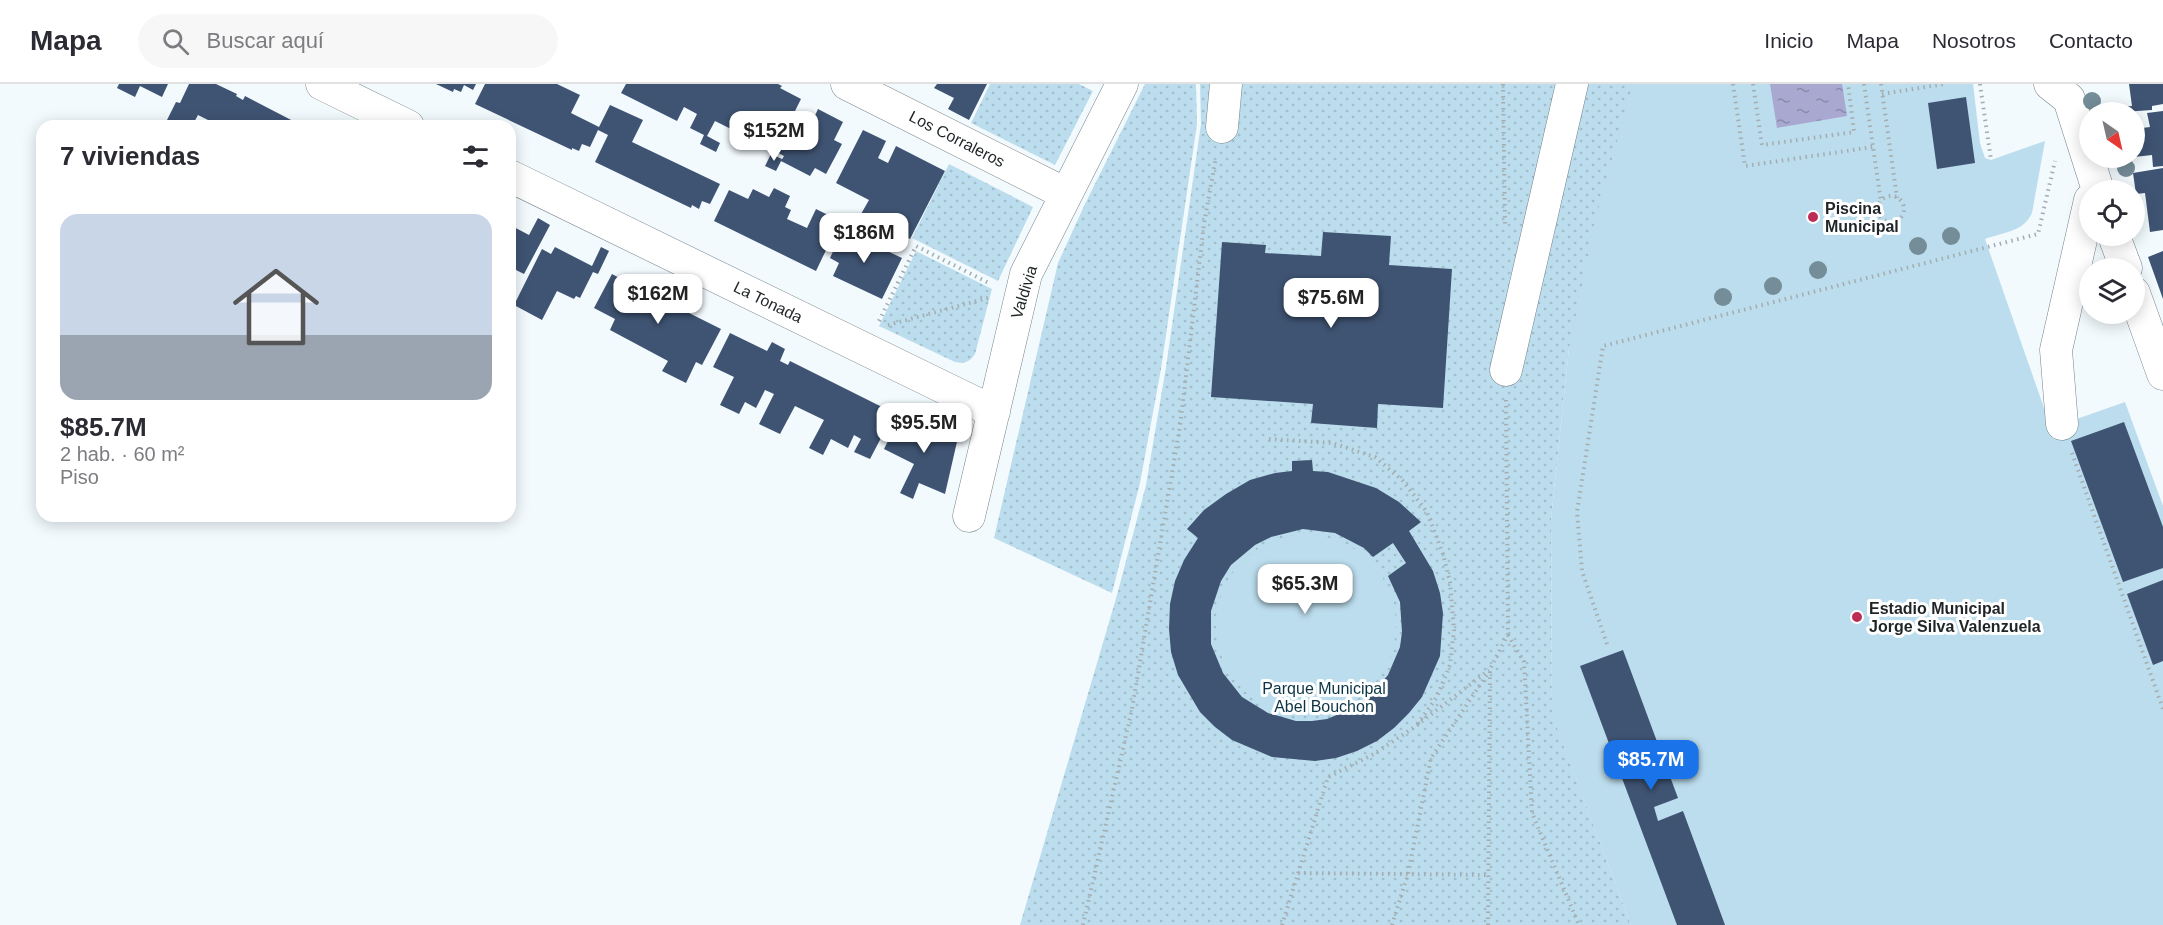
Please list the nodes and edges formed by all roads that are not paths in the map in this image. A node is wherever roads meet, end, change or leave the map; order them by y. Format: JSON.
{"nodes":[{"id":1,"x":322,"y":84,"type":"edge"},
{"id":2,"x":848,"y":84,"type":"edge"},
{"id":3,"x":1122,"y":84,"type":"edge"},
{"id":4,"x":1226,"y":84,"type":"edge"},
{"id":5,"x":1572,"y":84,"type":"edge"},
{"id":6,"x":2050,"y":84,"type":"edge"},
{"id":7,"x":396,"y":120,"type":"edge"},
{"id":8,"x":1222,"y":127,"type":"road end"},
{"id":9,"x":516,"y":179,"type":"edge"},
{"id":10,"x":2090,"y":180,"type":"edge"},
{"id":11,"x":1066,"y":194,"type":"junction"},
{"id":12,"x":2080,"y":246,"type":"edge"},
{"id":13,"x":2145,"y":324,"type":"edge"},
{"id":14,"x":1506,"y":370,"type":"road end"},
{"id":15,"x":2163,"y":374,"type":"edge"},
{"id":16,"x":994,"y":412,"type":"junction"},
{"id":17,"x":2062,"y":424,"type":"road end"},
{"id":18,"x":969,"y":516,"type":"dead end"}],
"edges":[{"from":1,"to":7,"type":"street"},
{"from":2,"to":11,"type":"street","name":"Los Corraleros"},
{"from":3,"to":11,"type":"street","name":"Valdivia"},
{"from":4,"to":8,"type":"street"},
{"from":5,"to":14,"type":"street"},
{"from":6,"to":10,"type":"street"},
{"from":9,"to":16,"type":"street","name":"La Tonada"},
{"from":11,"to":16,"type":"street","name":"Valdivia"},
{"from":12,"to":17,"type":"street"},
{"from":13,"to":15,"type":"street"},
{"from":16,"to":18,"type":"street","name":"Valdivia"}]}
